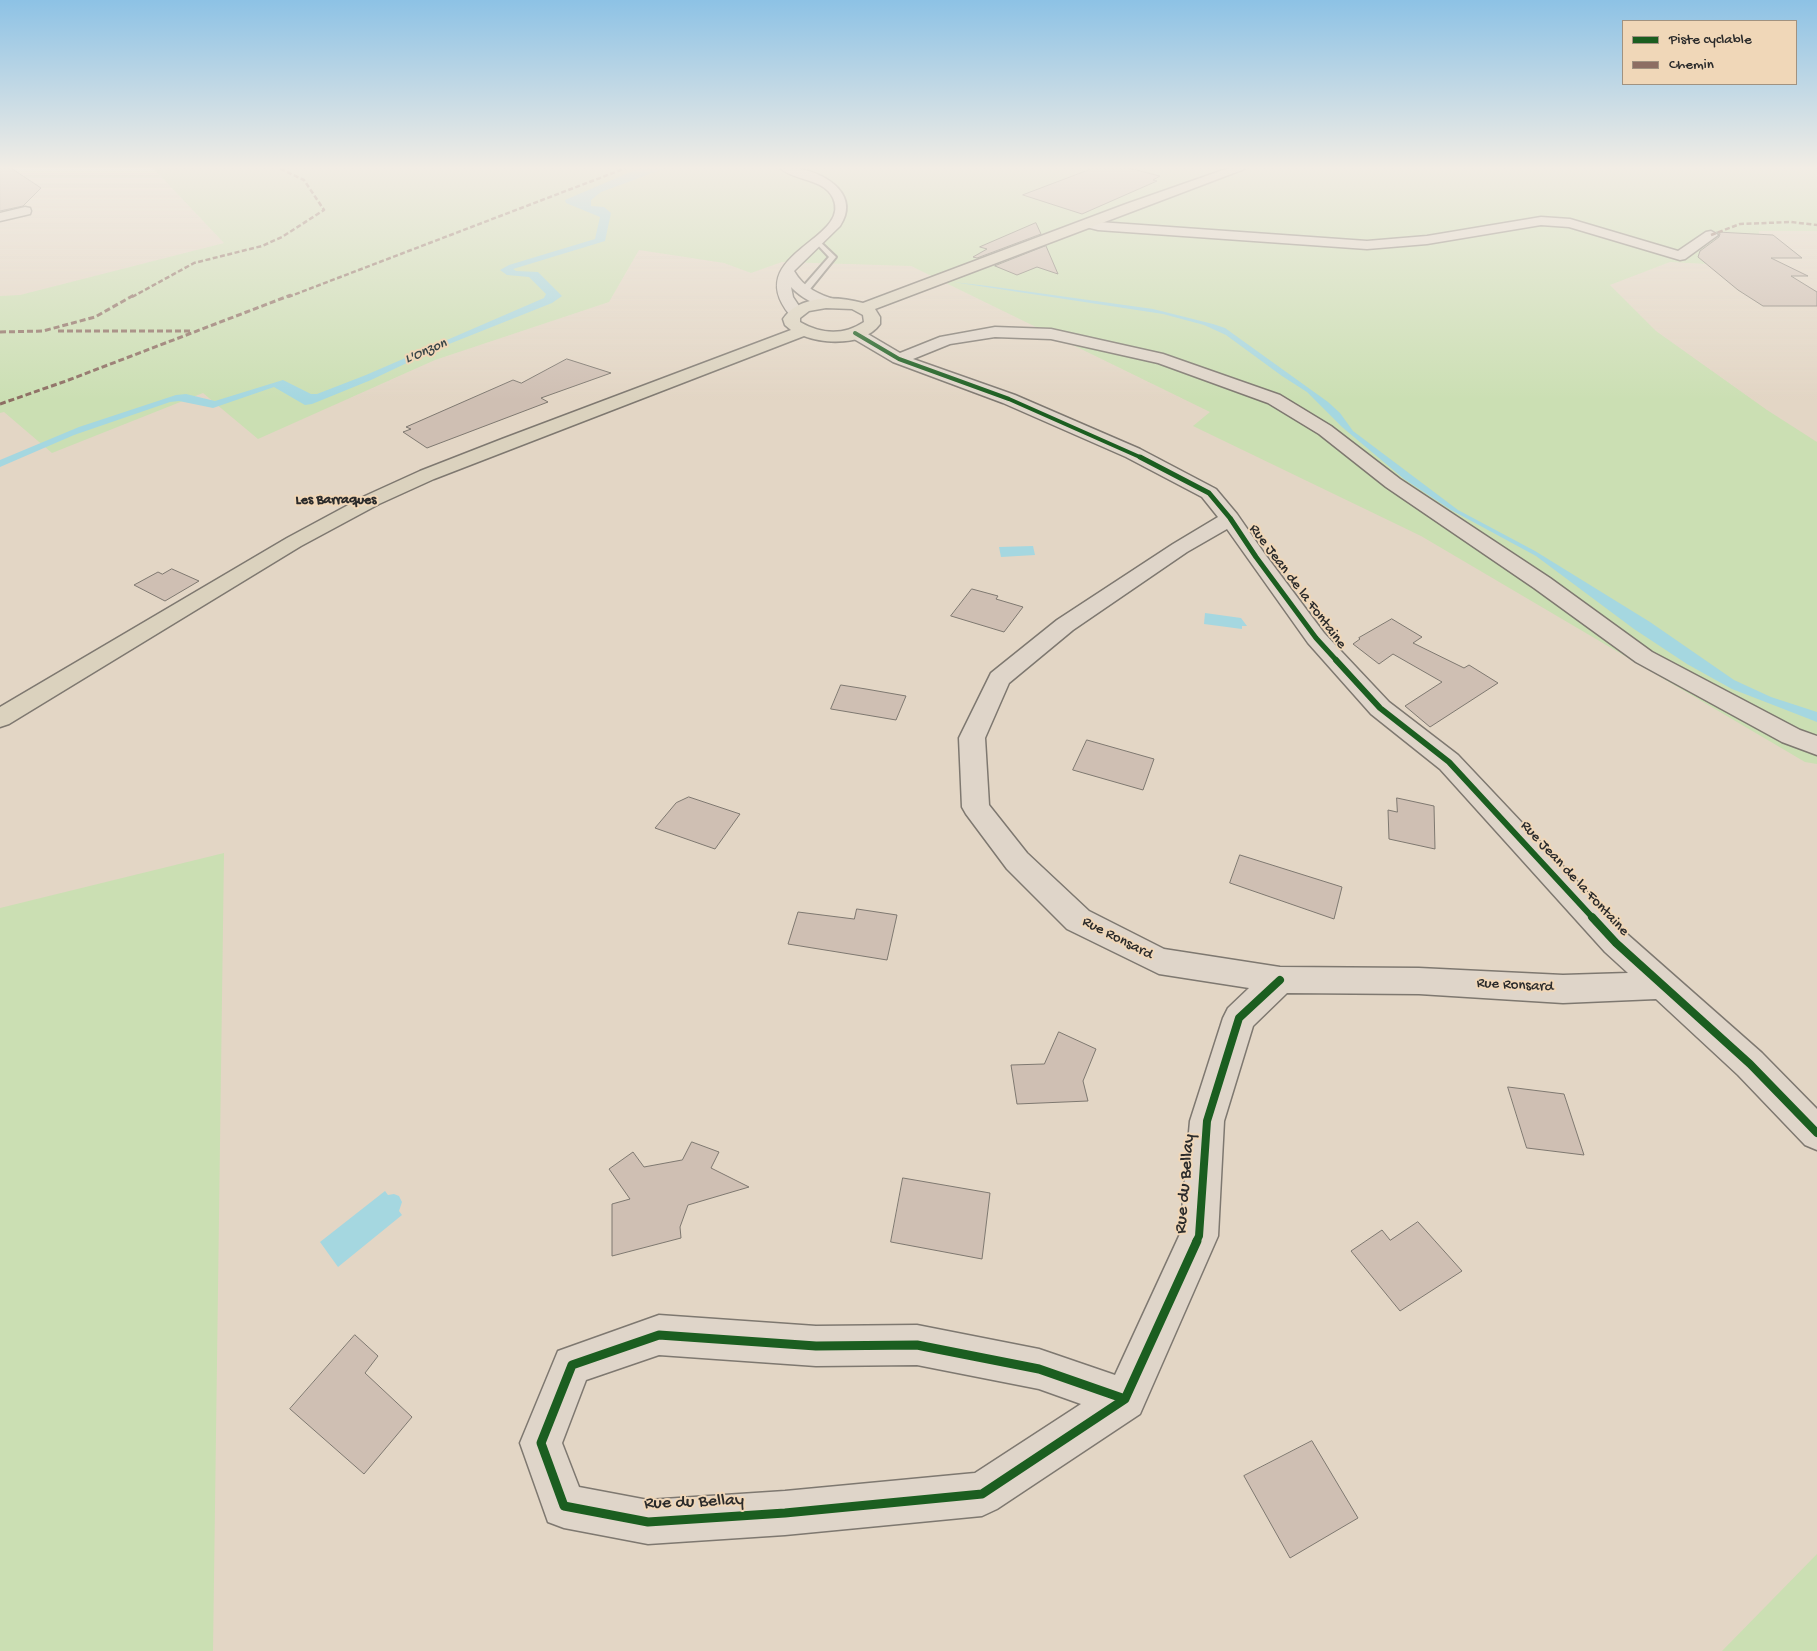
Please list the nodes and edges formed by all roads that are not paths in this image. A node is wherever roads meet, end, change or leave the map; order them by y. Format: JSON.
{"nodes":[{"id":1,"x":813,"y":245,"type":"edge"},
{"id":2,"x":822,"y":245,"type":"edge"},
{"id":3,"x":1031,"y":245,"type":"edge"},
{"id":4,"x":1643,"y":245,"type":"edge"},
{"id":5,"x":1697,"y":245,"type":"edge"},
{"id":6,"x":787,"y":270,"type":"junction"},
{"id":7,"x":803,"y":292,"type":"junction"},
{"id":8,"x":832,"y":303,"type":"junction"},
{"id":9,"x":863,"y":308,"type":"junction"},
{"id":10,"x":796,"y":312,"type":"junction"},
{"id":11,"x":802,"y":331,"type":"junction"},
{"id":12,"x":854,"y":333,"type":"junction"},
{"id":13,"x":899,"y":359,"type":"junction"},
{"id":14,"x":1230,"y":518,"type":"junction"},
{"id":15,"x":0,"y":718,"type":"edge"},
{"id":16,"x":1817,"y":746,"type":"edge"},
{"id":17,"x":1280,"y":980,"type":"junction"},
{"id":18,"x":1662,"y":985,"type":"junction"},
{"id":19,"x":1817,"y":1134,"type":"edge"},
{"id":20,"x":1125,"y":1399,"type":"junction"}],
"edges":[{"from":1,"to":6,"type":"street"},
{"from":2,"to":7,"type":"lane"},
{"from":3,"to":9,"type":"main road"},
{"from":4,"to":5,"type":"street"},
{"from":6,"to":7,"type":"street"},
{"from":6,"to":10,"type":"street"},
{"from":7,"to":8,"type":"street"},
{"from":8,"to":9,"type":"main road"},
{"from":8,"to":10,"type":"main road"},
{"from":9,"to":12,"type":"main road"},
{"from":10,"to":11,"type":"main road"},
{"from":11,"to":12,"type":"main road"},
{"from":11,"to":15,"type":"main road"},
{"from":12,"to":13,"type":"street","name":"Rue Jean de la Fontaine"},
{"from":13,"to":14,"type":"street","name":"Rue Jean de la Fontaine"},
{"from":13,"to":16,"type":"street"},
{"from":14,"to":17,"type":"street","name":"Rue Ronsard"},
{"from":14,"to":18,"type":"street","name":"Rue Jean de la Fontaine"},
{"from":17,"to":18,"type":"street","name":"Rue Ronsard"},
{"from":17,"to":20,"type":"street","name":"Rue du Bellay"},
{"from":18,"to":19,"type":"street","name":"Rue Jean de la Fontaine"},
{"from":20,"to":20,"type":"street","name":"Rue du Bellay"}]}
